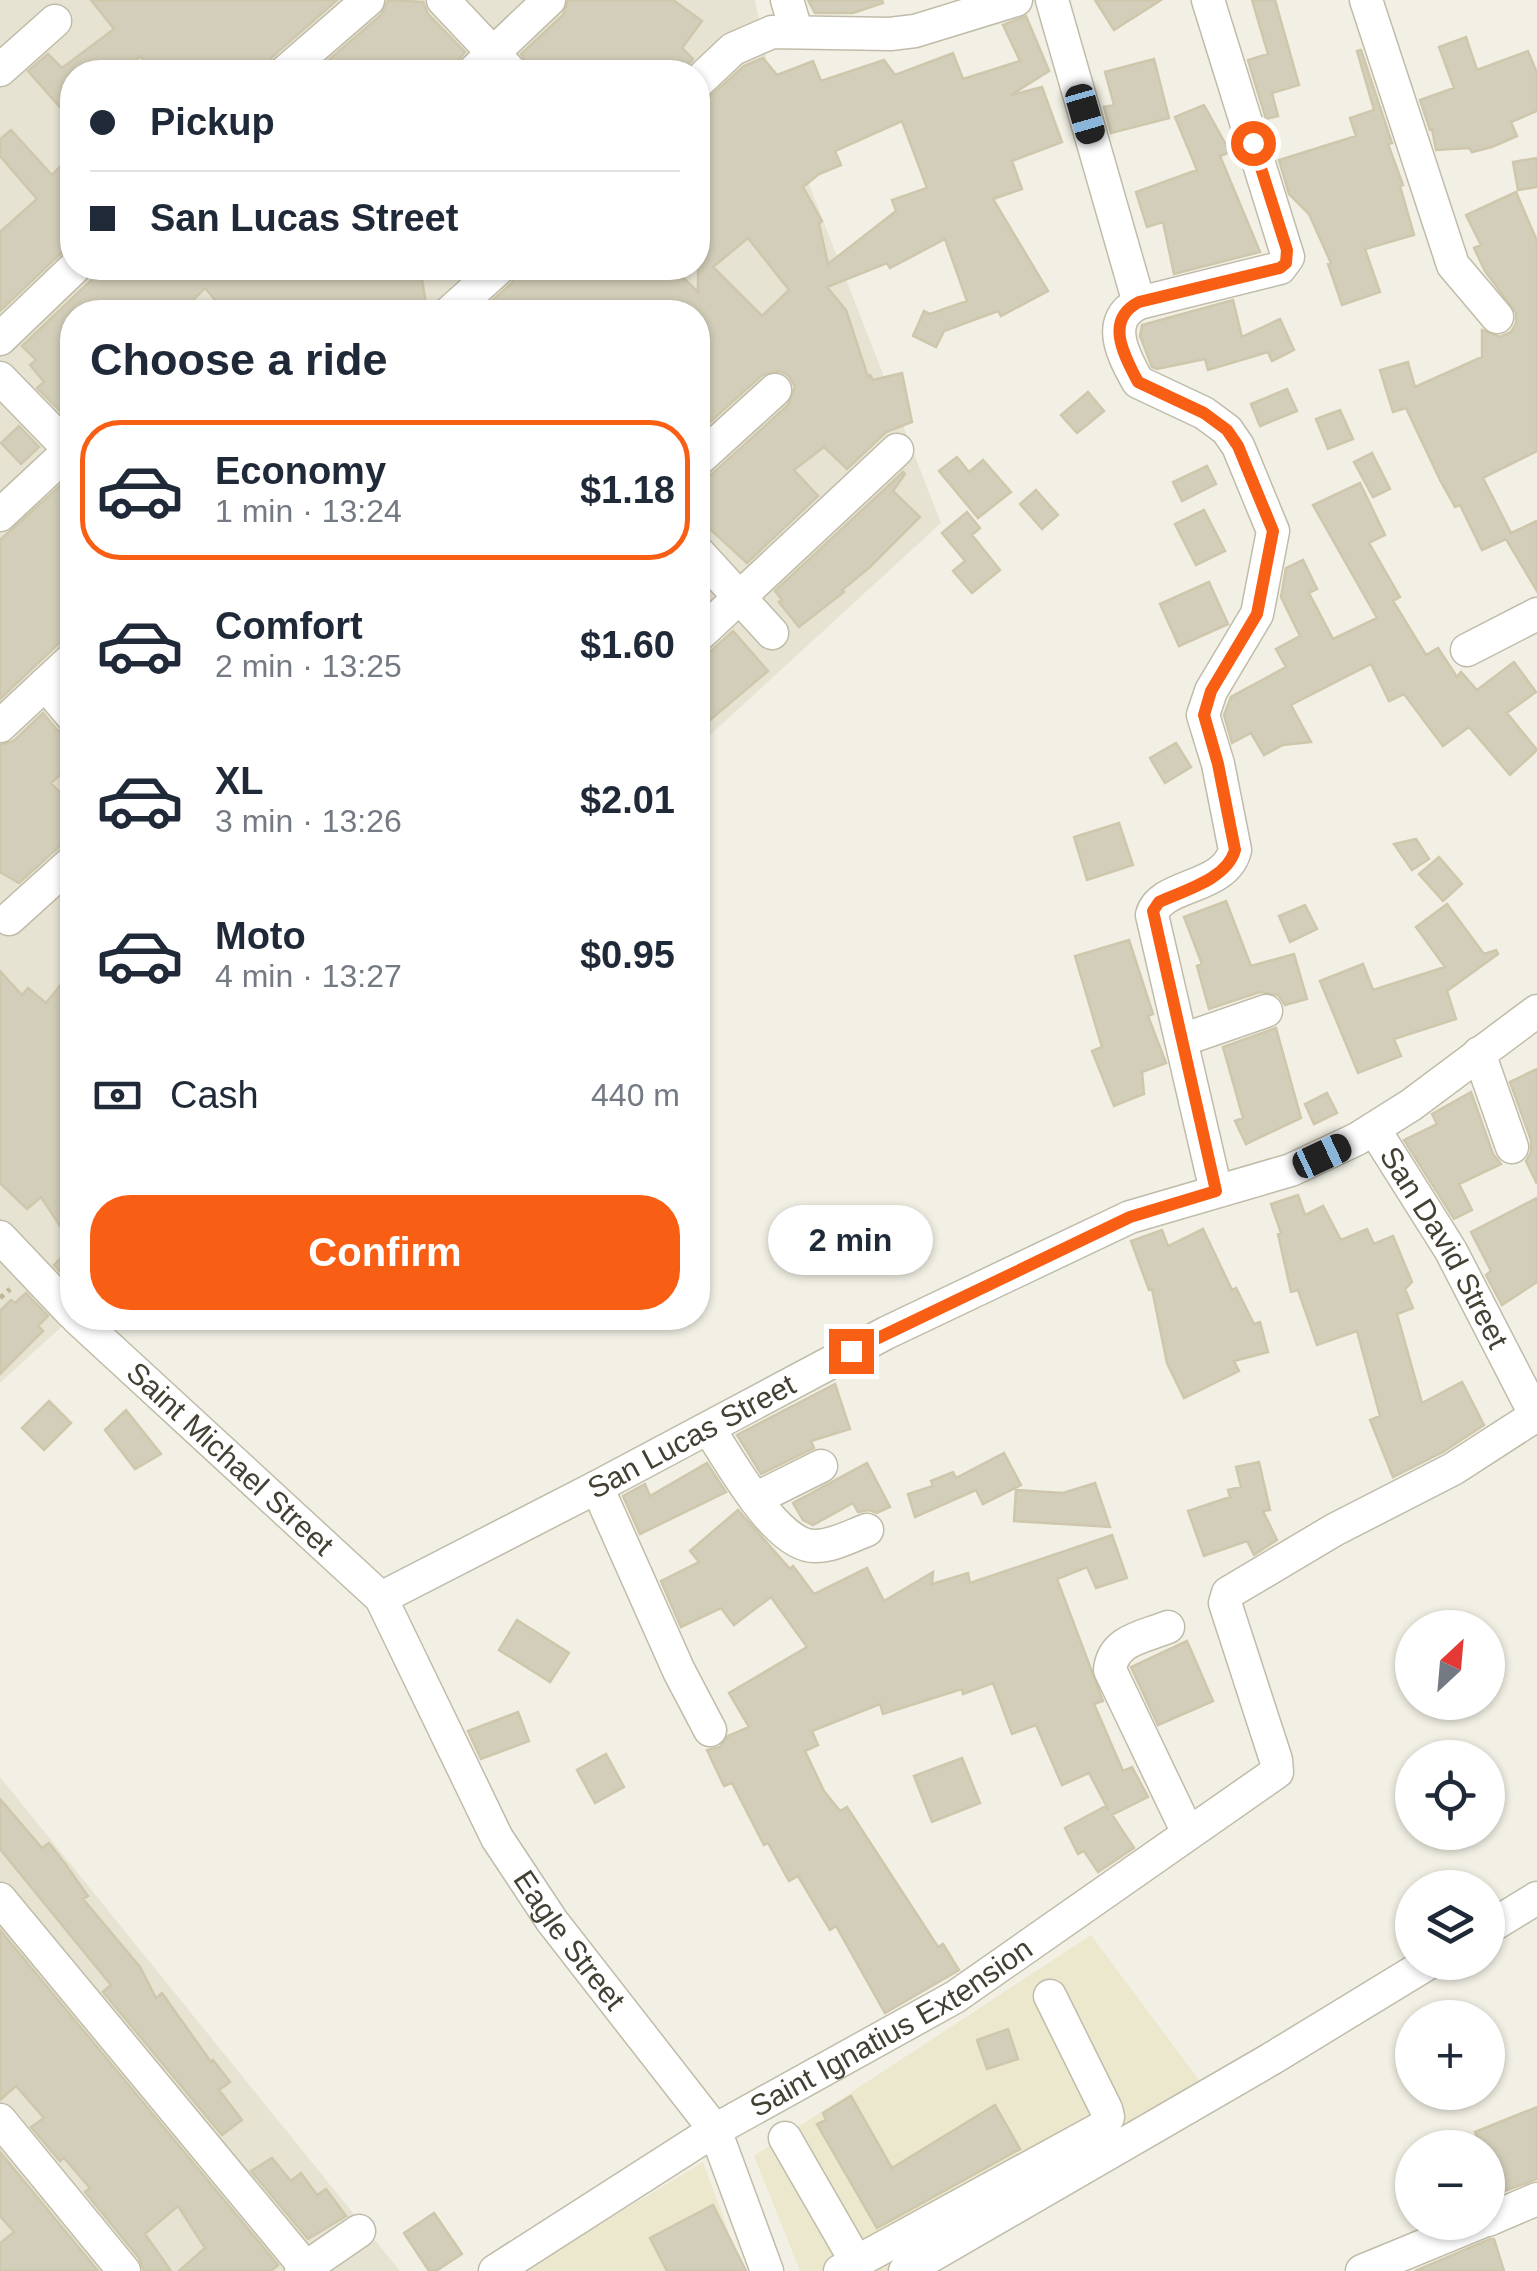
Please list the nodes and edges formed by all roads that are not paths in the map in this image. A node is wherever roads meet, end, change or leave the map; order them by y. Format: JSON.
{"nodes":[{"id":1,"x":368,"y":0,"type":"edge"},
{"id":2,"x":443,"y":0,"type":"edge"},
{"id":3,"x":548,"y":0,"type":"edge"},
{"id":4,"x":1016,"y":0,"type":"edge"},
{"id":5,"x":1052,"y":0,"type":"edge"},
{"id":6,"x":1208,"y":0,"type":"edge"},
{"id":7,"x":1366,"y":0,"type":"edge"},
{"id":8,"x":792,"y":15,"type":"edge"},
{"id":9,"x":55,"y":21,"type":"dead end"},
{"id":10,"x":299,"y":60,"type":"edge"},
{"id":11,"x":488,"y":60,"type":"edge"},
{"id":12,"x":497,"y":60,"type":"edge"},
{"id":13,"x":0,"y":70,"type":"edge"},
{"id":14,"x":710,"y":71,"type":"edge"},
{"id":15,"x":61,"y":280,"type":"edge"},
{"id":16,"x":489,"y":280,"type":"edge"},
{"id":17,"x":472,"y":300,"type":"edge"},
{"id":18,"x":1139,"y":302,"type":"junction"},
{"id":19,"x":1497,"y":317,"type":"dead end"},
{"id":20,"x":0,"y":339,"type":"edge"},
{"id":21,"x":0,"y":378,"type":"edge"},
{"id":22,"x":774,"y":390,"type":"dead end"},
{"id":23,"x":60,"y":438,"type":"edge"},
{"id":24,"x":710,"y":449,"type":"edge"},
{"id":25,"x":897,"y":450,"type":"dead end"},
{"id":26,"x":60,"y":461,"type":"edge"},
{"id":27,"x":0,"y":515,"type":"edge"},
{"id":28,"x":710,"y":565,"type":"edge"},
{"id":29,"x":739,"y":596,"type":"junction"},
{"id":30,"x":1537,"y":614,"type":"edge"},
{"id":31,"x":710,"y":624,"type":"edge"},
{"id":32,"x":772,"y":633,"type":"dead end"},
{"id":33,"x":1467,"y":650,"type":"dead end"},
{"id":34,"x":60,"y":670,"type":"edge"},
{"id":35,"x":45,"y":684,"type":"junction"},
{"id":36,"x":60,"y":702,"type":"edge"},
{"id":37,"x":0,"y":726,"type":"edge"},
{"id":38,"x":60,"y":873,"type":"edge"},
{"id":39,"x":9,"y":920,"type":"dead end"},
{"id":40,"x":1266,"y":1011,"type":"dead end"},
{"id":41,"x":1537,"y":1011,"type":"edge"},
{"id":42,"x":1182,"y":1040,"type":"junction"},
{"id":43,"x":1480,"y":1054,"type":"junction"},
{"id":44,"x":1374,"y":1129,"type":"junction"},
{"id":45,"x":1512,"y":1146,"type":"dead end"},
{"id":46,"x":1216,"y":1191,"type":"junction"},
{"id":47,"x":0,"y":1237,"type":"edge"},
{"id":48,"x":60,"y":1300,"type":"edge"},
{"id":49,"x":90,"y":1330,"type":"edge"},
{"id":50,"x":1536,"y":1417,"type":"edge"},
{"id":51,"x":709,"y":1429,"type":"junction"},
{"id":52,"x":821,"y":1466,"type":"dead end"},
{"id":53,"x":597,"y":1488,"type":"junction"},
{"id":54,"x":755,"y":1499,"type":"junction"},
{"id":55,"x":867,"y":1530,"type":"dead end"},
{"id":56,"x":381,"y":1598,"type":"junction"},
{"id":57,"x":1168,"y":1628,"type":"dead end"},
{"id":58,"x":710,"y":1730,"type":"dead end"},
{"id":59,"x":1188,"y":1833,"type":"junction"},
{"id":60,"x":1537,"y":1898,"type":"edge"},
{"id":61,"x":0,"y":1899,"type":"edge"},
{"id":62,"x":1505,"y":1918,"type":"edge"},
{"id":63,"x":1401,"y":1980,"type":"edge"},
{"id":64,"x":1050,"y":1996,"type":"dead end"},
{"id":65,"x":0,"y":2120,"type":"edge"},
{"id":66,"x":715,"y":2130,"type":"junction"},
{"id":67,"x":785,"y":2138,"type":"dead end"},
{"id":68,"x":1537,"y":2200,"type":"edge"},
{"id":69,"x":1505,"y":2213,"type":"edge"},
{"id":70,"x":359,"y":2231,"type":"dead end"},
{"id":71,"x":1437,"y":2240,"type":"edge"},
{"id":72,"x":848,"y":2267,"type":"edge"},
{"id":73,"x":304,"y":2269,"type":"edge"},
{"id":74,"x":124,"y":2271,"type":"edge"},
{"id":75,"x":495,"y":2271,"type":"edge"},
{"id":76,"x":767,"y":2271,"type":"edge"},
{"id":77,"x":905,"y":2271,"type":"edge"},
{"id":78,"x":1362,"y":2271,"type":"edge"}],
"edges":[{"from":1,"to":10,"type":"street"},
{"from":2,"to":11,"type":"street"},
{"from":3,"to":12,"type":"street"},
{"from":4,"to":8,"type":"street"},
{"from":5,"to":18,"type":"street"},
{"from":6,"to":18,"type":"street"},
{"from":7,"to":19,"type":"street"},
{"from":8,"to":14,"type":"street"},
{"from":9,"to":13,"type":"street"},
{"from":15,"to":20,"type":"street"},
{"from":16,"to":17,"type":"street"},
{"from":18,"to":42,"type":"street"},
{"from":21,"to":23,"type":"street"},
{"from":22,"to":24,"type":"street"},
{"from":25,"to":29,"type":"street"},
{"from":26,"to":27,"type":"street"},
{"from":28,"to":29,"type":"street"},
{"from":29,"to":31,"type":"street"},
{"from":29,"to":32,"type":"street"},
{"from":30,"to":33,"type":"street"},
{"from":34,"to":35,"type":"street"},
{"from":35,"to":36,"type":"street"},
{"from":35,"to":37,"type":"street"},
{"from":38,"to":39,"type":"street"},
{"from":40,"to":42,"type":"street"},
{"from":41,"to":43,"type":"street","name":"San Lucas Street"},
{"from":42,"to":46,"type":"street"},
{"from":43,"to":44,"type":"street","name":"San Lucas Street"},
{"from":43,"to":45,"type":"street"},
{"from":44,"to":46,"type":"street","name":"San Lucas Street"},
{"from":44,"to":50,"type":"street","name":"San David Street"},
{"from":46,"to":51,"type":"street","name":"San Lucas Street"},
{"from":47,"to":48,"type":"street","name":"Saint Michael Street"},
{"from":49,"to":56,"type":"street","name":"Saint Michael Street"},
{"from":50,"to":59,"type":"street","name":"Saint Ignatius Extension"},
{"from":51,"to":53,"type":"street","name":"San Lucas Street"},
{"from":51,"to":54,"type":"street"},
{"from":52,"to":54,"type":"street"},
{"from":53,"to":56,"type":"street","name":"San Lucas Street"},
{"from":53,"to":58,"type":"street"},
{"from":54,"to":55,"type":"street"},
{"from":56,"to":66,"type":"street","name":"Eagle Street"},
{"from":57,"to":59,"type":"street"},
{"from":59,"to":66,"type":"street","name":"Saint Ignatius Extension"},
{"from":60,"to":62,"type":"street"},
{"from":61,"to":73,"type":"street"},
{"from":63,"to":77,"type":"street"},
{"from":64,"to":72,"type":"street"},
{"from":65,"to":74,"type":"street"},
{"from":66,"to":75,"type":"street","name":"Saint Ignatius Extension"},
{"from":66,"to":76,"type":"street","name":"Eagle Street"},
{"from":67,"to":72,"type":"street"},
{"from":68,"to":69,"type":"street"},
{"from":70,"to":73,"type":"street"},
{"from":71,"to":78,"type":"street"}]}
